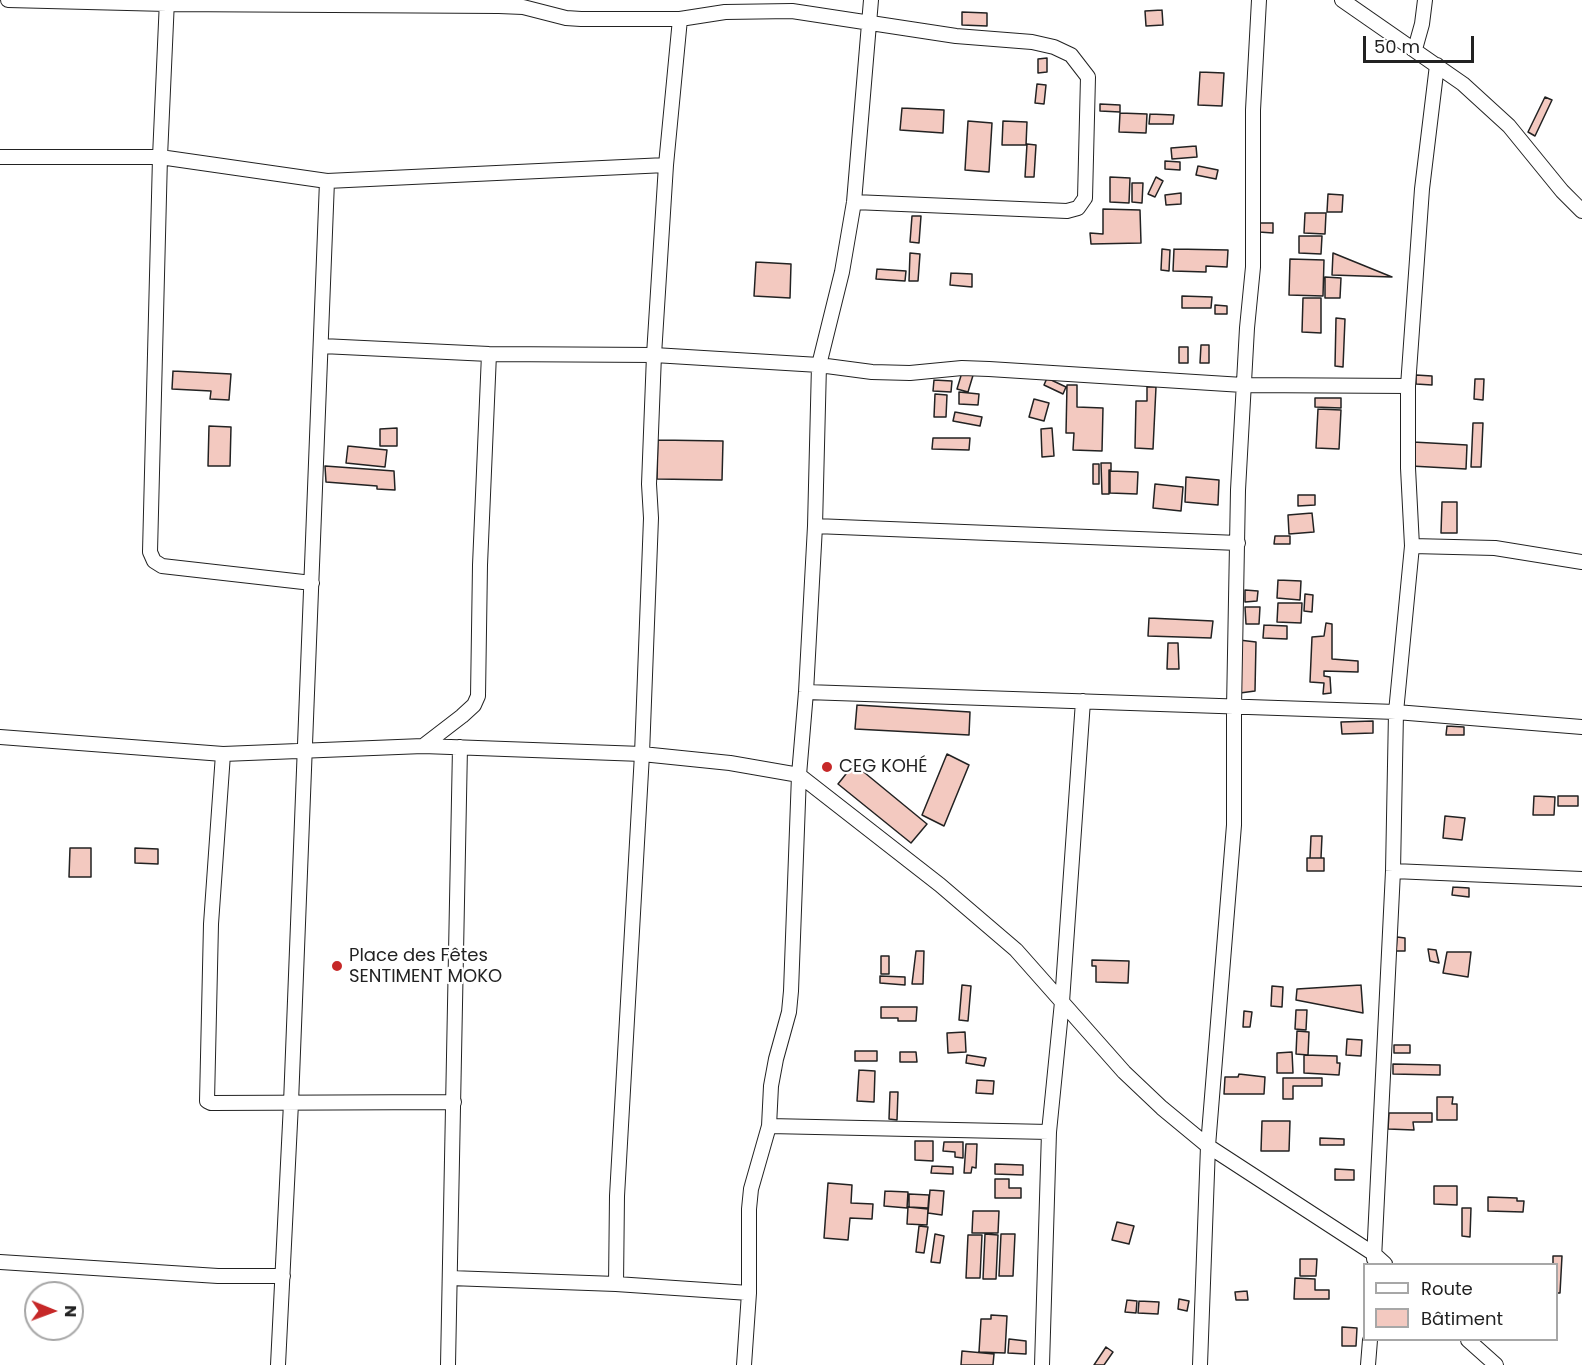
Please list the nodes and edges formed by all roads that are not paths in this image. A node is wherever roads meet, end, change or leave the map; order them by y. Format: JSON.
{"nodes":[{"id":1,"x":8,"y":0,"type":"edge"},
{"id":2,"x":871,"y":0,"type":"edge"},
{"id":3,"x":1258,"y":0,"type":"edge"},
{"id":4,"x":1342,"y":0,"type":"edge"},
{"id":5,"x":1425,"y":0,"type":"edge"},
{"id":6,"x":167,"y":2,"type":"edge"},
{"id":7,"x":328,"y":2,"type":"edge"},
{"id":8,"x":680,"y":19,"type":"junction"},
{"id":9,"x":869,"y":22,"type":"junction"},
{"id":10,"x":1415,"y":50,"type":"junction"},
{"id":11,"x":1437,"y":64,"type":"junction"},
{"id":12,"x":0,"y":157,"type":"edge"},
{"id":13,"x":160,"y":157,"type":"junction"},
{"id":14,"x":666,"y":165,"type":"junction"},
{"id":15,"x":327,"y":181,"type":"junction"},
{"id":16,"x":854,"y":202,"type":"junction"},
{"id":17,"x":1582,"y":211,"type":"edge"},
{"id":18,"x":322,"y":346,"type":"junction"},
{"id":19,"x":489,"y":354,"type":"junction"},
{"id":20,"x":654,"y":356,"type":"junction"},
{"id":21,"x":819,"y":365,"type":"junction"},
{"id":22,"x":1243,"y":385,"type":"junction"},
{"id":23,"x":1408,"y":386,"type":"junction"},
{"id":24,"x":815,"y":526,"type":"junction"},
{"id":25,"x":1238,"y":543,"type":"junction"},
{"id":26,"x":1412,"y":546,"type":"junction"},
{"id":27,"x":1582,"y":562,"type":"edge"},
{"id":28,"x":312,"y":583,"type":"junction"},
{"id":29,"x":806,"y":692,"type":"junction"},
{"id":30,"x":1083,"y":701,"type":"junction"},
{"id":31,"x":1234,"y":708,"type":"junction"},
{"id":32,"x":1396,"y":712,"type":"junction"},
{"id":33,"x":1582,"y":727,"type":"edge"},
{"id":34,"x":0,"y":737,"type":"edge"},
{"id":35,"x":423,"y":746,"type":"junction"},
{"id":36,"x":460,"y":747,"type":"junction"},
{"id":37,"x":304,"y":752,"type":"junction"},
{"id":38,"x":223,"y":754,"type":"junction"},
{"id":39,"x":642,"y":754,"type":"junction"},
{"id":40,"x":799,"y":775,"type":"junction"},
{"id":41,"x":1393,"y":871,"type":"junction"},
{"id":42,"x":1582,"y":879,"type":"edge"},
{"id":43,"x":1062,"y":1002,"type":"junction"},
{"id":44,"x":454,"y":1102,"type":"junction"},
{"id":45,"x":291,"y":1103,"type":"junction"},
{"id":46,"x":770,"y":1126,"type":"junction"},
{"id":47,"x":1049,"y":1131,"type":"junction"},
{"id":48,"x":1208,"y":1146,"type":"junction"},
{"id":49,"x":1374,"y":1259,"type":"edge"},
{"id":50,"x":0,"y":1262,"type":"edge"},
{"id":51,"x":283,"y":1276,"type":"junction"},
{"id":52,"x":450,"y":1278,"type":"junction"},
{"id":53,"x":616,"y":1284,"type":"junction"},
{"id":54,"x":749,"y":1293,"type":"junction"},
{"id":55,"x":1370,"y":1341,"type":"edge"},
{"id":56,"x":1469,"y":1341,"type":"edge"},
{"id":57,"x":278,"y":1365,"type":"edge"},
{"id":58,"x":448,"y":1365,"type":"edge"},
{"id":59,"x":744,"y":1365,"type":"edge"},
{"id":60,"x":1042,"y":1365,"type":"edge"},
{"id":61,"x":1200,"y":1365,"type":"edge"},
{"id":62,"x":1368,"y":1365,"type":"edge"},
{"id":63,"x":1496,"y":1365,"type":"edge"}],
"edges":[{"from":1,"to":6,"type":"street"},
{"from":2,"to":9,"type":"street"},
{"from":3,"to":22,"type":"street"},
{"from":4,"to":10,"type":"street"},
{"from":5,"to":10,"type":"street"},
{"from":6,"to":7,"type":"street"},
{"from":6,"to":13,"type":"street"},
{"from":7,"to":8,"type":"street"},
{"from":8,"to":9,"type":"street"},
{"from":8,"to":14,"type":"street"},
{"from":9,"to":16,"type":"street"},
{"from":9,"to":16,"type":"street"},
{"from":10,"to":11,"type":"street"},
{"from":11,"to":17,"type":"street"},
{"from":11,"to":23,"type":"street"},
{"from":12,"to":13,"type":"street"},
{"from":13,"to":15,"type":"street"},
{"from":13,"to":28,"type":"street"},
{"from":14,"to":15,"type":"street"},
{"from":14,"to":20,"type":"street"},
{"from":15,"to":18,"type":"street"},
{"from":16,"to":21,"type":"street"},
{"from":18,"to":19,"type":"street"},
{"from":18,"to":28,"type":"street"},
{"from":19,"to":20,"type":"street"},
{"from":19,"to":35,"type":"street"},
{"from":20,"to":21,"type":"street"},
{"from":20,"to":39,"type":"street"},
{"from":21,"to":22,"type":"street"},
{"from":21,"to":24,"type":"street"},
{"from":22,"to":23,"type":"street"},
{"from":22,"to":25,"type":"street"},
{"from":23,"to":26,"type":"street"},
{"from":24,"to":25,"type":"street"},
{"from":24,"to":29,"type":"street"},
{"from":25,"to":31,"type":"street"},
{"from":26,"to":27,"type":"street"},
{"from":26,"to":32,"type":"street"},
{"from":28,"to":37,"type":"street"},
{"from":29,"to":30,"type":"street"},
{"from":29,"to":40,"type":"street"},
{"from":30,"to":31,"type":"street"},
{"from":30,"to":43,"type":"street"},
{"from":31,"to":32,"type":"street"},
{"from":31,"to":48,"type":"street"},
{"from":32,"to":33,"type":"street"},
{"from":32,"to":41,"type":"street"},
{"from":34,"to":38,"type":"street"},
{"from":35,"to":36,"type":"street"},
{"from":35,"to":37,"type":"street"},
{"from":36,"to":39,"type":"street"},
{"from":36,"to":44,"type":"street"},
{"from":37,"to":38,"type":"street"},
{"from":37,"to":45,"type":"street"},
{"from":38,"to":45,"type":"street"},
{"from":39,"to":40,"type":"street"},
{"from":39,"to":53,"type":"street"},
{"from":40,"to":43,"type":"street"},
{"from":40,"to":46,"type":"street"},
{"from":41,"to":42,"type":"street"},
{"from":41,"to":49,"type":"street"},
{"from":43,"to":47,"type":"street"},
{"from":43,"to":48,"type":"street"},
{"from":44,"to":45,"type":"street"},
{"from":44,"to":52,"type":"street"},
{"from":45,"to":51,"type":"street"},
{"from":46,"to":47,"type":"street"},
{"from":46,"to":54,"type":"street"},
{"from":47,"to":60,"type":"street"},
{"from":48,"to":49,"type":"street"},
{"from":48,"to":61,"type":"street"},
{"from":50,"to":51,"type":"street"},
{"from":51,"to":57,"type":"street"},
{"from":52,"to":53,"type":"street"},
{"from":52,"to":58,"type":"street"},
{"from":53,"to":54,"type":"street"},
{"from":54,"to":59,"type":"street"},
{"from":55,"to":62,"type":"street"},
{"from":56,"to":63,"type":"street"}]}
